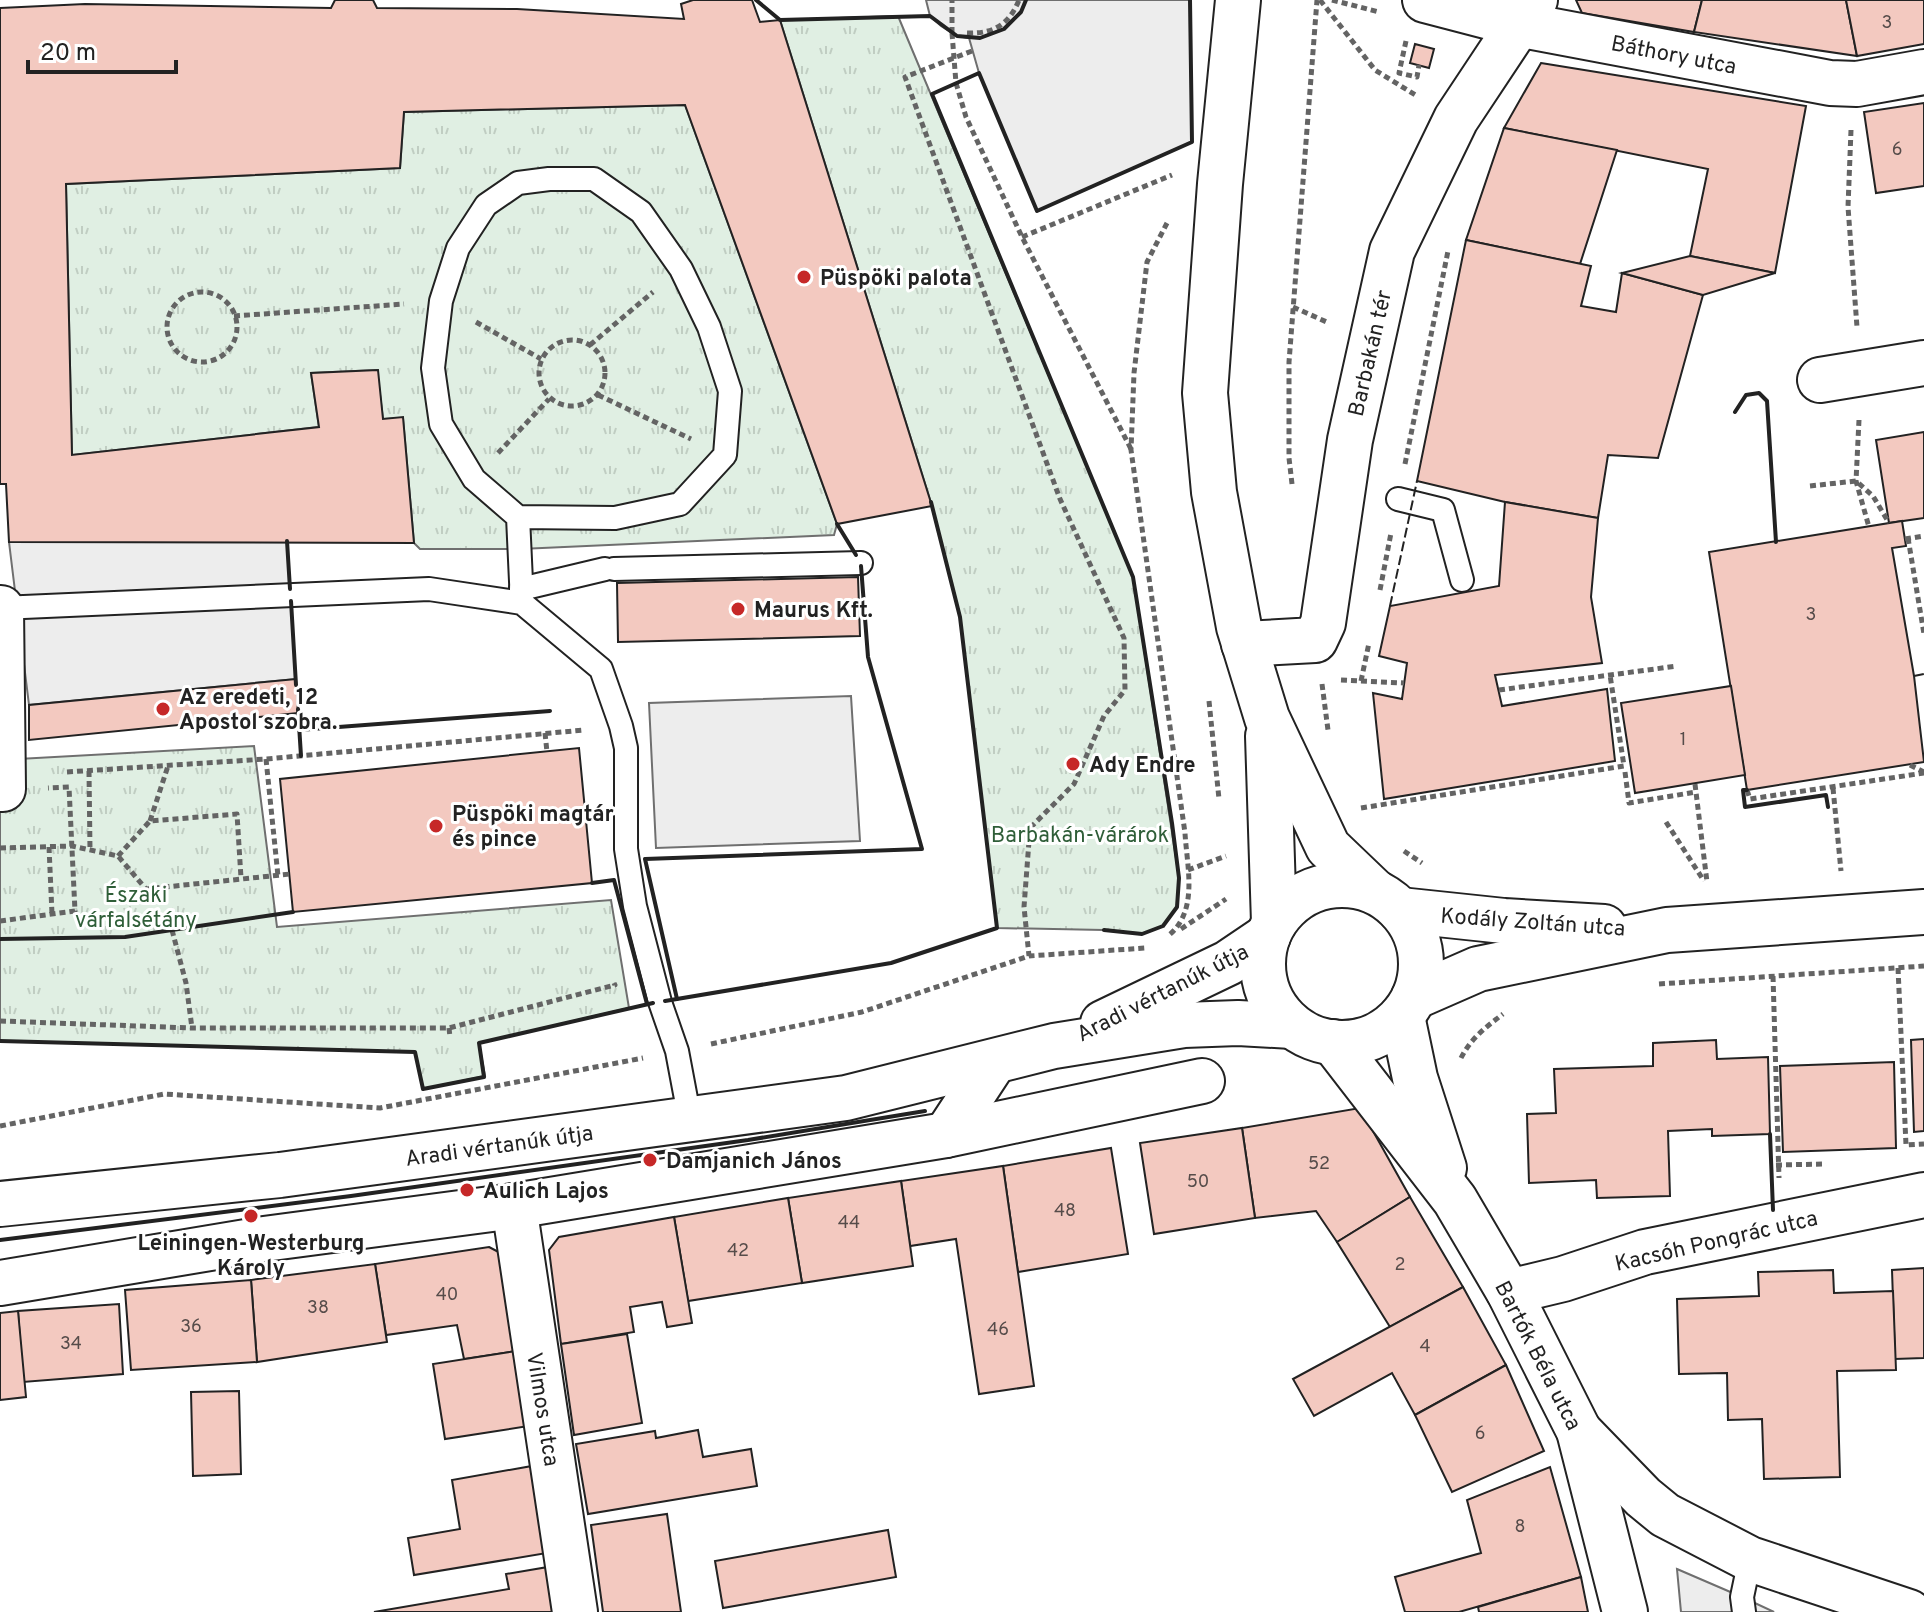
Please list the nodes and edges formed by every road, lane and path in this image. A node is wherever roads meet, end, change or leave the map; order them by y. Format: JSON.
{"nodes":[{"id":1,"x":952,"y":0,"type":"edge"},
{"id":2,"x":1019,"y":0,"type":"edge"},
{"id":3,"x":1238,"y":0,"type":"edge"},
{"id":4,"x":1320,"y":0,"type":"edge"},
{"id":5,"x":1526,"y":12,"type":"edge"},
{"id":6,"x":1416,"y":17,"type":"edge"},
{"id":7,"x":967,"y":33,"type":"dead end"},
{"id":8,"x":972,"y":51,"type":"dead end"},
{"id":9,"x":1419,"y":65,"type":"dead end"},
{"id":10,"x":1924,"y":72,"type":"edge"},
{"id":11,"x":1851,"y":117,"type":"dead end"},
{"id":12,"x":1456,"y":119,"type":"junction"},
{"id":13,"x":1182,"y":171,"type":"dead end"},
{"id":14,"x":1022,"y":237,"type":"junction"},
{"id":15,"x":1450,"y":237,"type":"dead end"},
{"id":16,"x":681,"y":269,"type":"junction"},
{"id":17,"x":441,"y":301,"type":"junction"},
{"id":18,"x":234,"y":316,"type":"junction"},
{"id":19,"x":590,"y":345,"type":"junction"},
{"id":20,"x":541,"y":359,"type":"junction"},
{"id":21,"x":1924,"y":363,"type":"edge"},
{"id":22,"x":1840,"y":377,"type":"joint"},
{"id":23,"x":598,"y":395,"type":"junction"},
{"id":24,"x":549,"y":399,"type":"junction"},
{"id":25,"x":725,"y":455,"type":"junction"},
{"id":26,"x":474,"y":479,"type":"junction"},
{"id":27,"x":1856,"y":481,"type":"junction"},
{"id":28,"x":1810,"y":486,"type":"dead end"},
{"id":29,"x":1398,"y":499,"type":"junction"},
{"id":30,"x":518,"y":517,"type":"junction"},
{"id":31,"x":1889,"y":523,"type":"dead end"},
{"id":32,"x":1869,"y":527,"type":"dead end"},
{"id":33,"x":1924,"y":536,"type":"edge"},
{"id":34,"x":861,"y":563,"type":"dead end"},
{"id":35,"x":1462,"y":580,"type":"dead end"},
{"id":36,"x":0,"y":593,"type":"edge"},
{"id":37,"x":522,"y":596,"type":"junction"},
{"id":38,"x":1377,"y":605,"type":"dead end"},
{"id":39,"x":1,"y":608,"type":"edge"},
{"id":40,"x":1924,"y":634,"type":"edge"},
{"id":41,"x":1371,"y":635,"type":"dead end"},
{"id":42,"x":1244,"y":644,"type":"junction"},
{"id":43,"x":1677,"y":666,"type":"dead end"},
{"id":44,"x":1610,"y":675,"type":"junction"},
{"id":45,"x":1321,"y":679,"type":"dead end"},
{"id":46,"x":1361,"y":681,"type":"junction"},
{"id":47,"x":1404,"y":683,"type":"dead end"},
{"id":48,"x":1499,"y":690,"type":"dead end"},
{"id":49,"x":1267,"y":718,"type":"junction"},
{"id":50,"x":621,"y":726,"type":"junction"},
{"id":51,"x":545,"y":733,"type":"junction"},
{"id":52,"x":547,"y":752,"type":"dead end"},
{"id":53,"x":266,"y":759,"type":"junction"},
{"id":54,"x":1910,"y":765,"type":"dead end"},
{"id":55,"x":168,"y":766,"type":"junction"},
{"id":56,"x":89,"y":771,"type":"junction"},
{"id":57,"x":67,"y":772,"type":"dead end"},
{"id":58,"x":1625,"y":772,"type":"dead end"},
{"id":59,"x":1924,"y":772,"type":"edge"},
{"id":60,"x":1695,"y":784,"type":"dead end"},
{"id":61,"x":69,"y":787,"type":"dead end"},
{"id":62,"x":1833,"y":788,"type":"junction"},
{"id":63,"x":0,"y":789,"type":"edge"},
{"id":64,"x":1747,"y":790,"type":"dead end"},
{"id":65,"x":1696,"y":792,"type":"junction"},
{"id":66,"x":1356,"y":809,"type":"dead end"},
{"id":67,"x":150,"y":821,"type":"junction"},
{"id":68,"x":1666,"y":822,"type":"dead end"},
{"id":69,"x":72,"y":846,"type":"junction"},
{"id":70,"x":49,"y":847,"type":"junction"},
{"id":71,"x":0,"y":848,"type":"edge"},
{"id":72,"x":90,"y":850,"type":"junction"},
{"id":73,"x":118,"y":856,"type":"junction"},
{"id":74,"x":1841,"y":872,"type":"dead end"},
{"id":75,"x":290,"y":874,"type":"dead end"},
{"id":76,"x":278,"y":876,"type":"junction"},
{"id":77,"x":241,"y":878,"type":"junction"},
{"id":78,"x":1387,"y":901,"type":"junction"},
{"id":79,"x":1924,"y":912,"type":"edge"},
{"id":80,"x":52,"y":914,"type":"junction"},
{"id":81,"x":0,"y":921,"type":"edge"},
{"id":82,"x":172,"y":930,"type":"dead end"},
{"id":83,"x":1271,"y":930,"type":"junction"},
{"id":84,"x":1667,"y":930,"type":"junction"},
{"id":85,"x":1166,"y":938,"type":"dead end"},
{"id":86,"x":1155,"y":947,"type":"dead end"},
{"id":87,"x":1029,"y":956,"type":"junction"},
{"id":88,"x":1924,"y":966,"type":"edge"},
{"id":89,"x":1898,"y":968,"type":"junction"},
{"id":90,"x":1773,"y":976,"type":"junction"},
{"id":91,"x":1649,"y":984,"type":"dead end"},
{"id":92,"x":615,"y":985,"type":"dead end"},
{"id":93,"x":1408,"y":1006,"type":"junction"},
{"id":94,"x":1516,"y":1009,"type":"dead end"},
{"id":95,"x":1503,"y":1015,"type":"dead end"},
{"id":96,"x":0,"y":1021,"type":"edge"},
{"id":97,"x":1292,"y":1026,"type":"junction"},
{"id":98,"x":192,"y":1028,"type":"junction"},
{"id":99,"x":449,"y":1028,"type":"junction"},
{"id":100,"x":450,"y":1037,"type":"dead end"},
{"id":101,"x":1333,"y":1042,"type":"junction"},
{"id":102,"x":1054,"y":1046,"type":"junction"},
{"id":103,"x":677,"y":1051,"type":"junction"},
{"id":104,"x":994,"y":1062,"type":"junction"},
{"id":105,"x":1202,"y":1081,"type":"dead end"},
{"id":106,"x":690,"y":1120,"type":"junction"},
{"id":107,"x":0,"y":1126,"type":"edge"},
{"id":108,"x":946,"y":1135,"type":"junction"},
{"id":109,"x":1924,"y":1144,"type":"edge"},
{"id":110,"x":1779,"y":1183,"type":"dead end"},
{"id":111,"x":1924,"y":1195,"type":"edge"},
{"id":112,"x":1455,"y":1200,"type":"junction"},
{"id":113,"x":0,"y":1204,"type":"edge"},
{"id":114,"x":514,"y":1206,"type":"junction"},
{"id":115,"x":0,"y":1283,"type":"edge"},
{"id":116,"x":1509,"y":1292,"type":"junction"},
{"id":117,"x":1579,"y":1431,"type":"junction"},
{"id":118,"x":1750,"y":1559,"type":"junction"},
{"id":119,"x":575,"y":1612,"type":"edge"},
{"id":120,"x":1625,"y":1612,"type":"edge"},
{"id":121,"x":1744,"y":1612,"type":"edge"},
{"id":122,"x":1909,"y":1612,"type":"edge"}],
"edges":[{"from":1,"to":14,"type":"path","bridge":true},
{"from":2,"to":7,"type":"path"},
{"from":3,"to":42,"type":"street"},
{"from":4,"to":12,"type":"path"},
{"from":5,"to":6,"type":"street","name":"Báthory utca"},
{"from":5,"to":10,"type":"street","name":"Báthory utca"},
{"from":5,"to":12,"type":"street","name":"Barbakán tér"},
{"from":6,"to":9,"type":"path"},
{"from":8,"to":87,"type":"path"},
{"from":11,"to":22,"type":"path"},
{"from":12,"to":42,"type":"street","name":"Barbakán tér"},
{"from":13,"to":14,"type":"path"},
{"from":14,"to":85,"type":"path"},
{"from":15,"to":29,"type":"path"},
{"from":16,"to":17,"type":"lane"},
{"from":16,"to":19,"type":"path"},
{"from":16,"to":25,"type":"lane"},
{"from":17,"to":18,"type":"path"},
{"from":17,"to":20,"type":"path"},
{"from":17,"to":26,"type":"lane"},
{"from":18,"to":18,"type":"path"},
{"from":19,"to":20,"type":"path"},
{"from":19,"to":23,"type":"path"},
{"from":20,"to":24,"type":"path"},
{"from":21,"to":22,"type":"street"},
{"from":23,"to":24,"type":"path"},
{"from":23,"to":25,"type":"path"},
{"from":24,"to":26,"type":"path"},
{"from":25,"to":30,"type":"lane"},
{"from":26,"to":30,"type":"lane"},
{"from":27,"to":28,"type":"path"},
{"from":27,"to":31,"type":"path"},
{"from":27,"to":32,"type":"path"},
{"from":29,"to":35,"type":"lane"},
{"from":29,"to":38,"type":"path"},
{"from":30,"to":37,"type":"lane"},
{"from":33,"to":40,"type":"path"},
{"from":34,"to":37,"type":"lane"},
{"from":36,"to":39,"type":"lane"},
{"from":37,"to":39,"type":"lane"},
{"from":37,"to":50,"type":"lane"},
{"from":39,"to":63,"type":"street"},
{"from":41,"to":46,"type":"path"},
{"from":42,"to":49,"type":"street"},
{"from":43,"to":44,"type":"path"},
{"from":44,"to":48,"type":"path"},
{"from":44,"to":66,"type":"path"},
{"from":45,"to":46,"type":"path"},
{"from":46,"to":47,"type":"path"},
{"from":49,"to":78,"type":"street"},
{"from":49,"to":83,"type":"street"},
{"from":50,"to":51,"type":"path"},
{"from":50,"to":103,"type":"lane"},
{"from":51,"to":52,"type":"path"},
{"from":51,"to":53,"type":"path"},
{"from":53,"to":55,"type":"path"},
{"from":53,"to":76,"type":"path"},
{"from":54,"to":59,"type":"path"},
{"from":55,"to":56,"type":"path"},
{"from":55,"to":67,"type":"path"},
{"from":56,"to":57,"type":"path"},
{"from":56,"to":72,"type":"path"},
{"from":58,"to":65,"type":"path"},
{"from":59,"to":62,"type":"path"},
{"from":60,"to":65,"type":"path"},
{"from":61,"to":69,"type":"path"},
{"from":62,"to":64,"type":"path"},
{"from":62,"to":74,"type":"path"},
{"from":65,"to":68,"type":"path"},
{"from":67,"to":73,"type":"path"},
{"from":67,"to":77,"type":"path"},
{"from":69,"to":70,"type":"path"},
{"from":69,"to":72,"type":"path"},
{"from":69,"to":80,"type":"path"},
{"from":70,"to":71,"type":"path"},
{"from":70,"to":80,"type":"path"},
{"from":72,"to":73,"type":"path"},
{"from":73,"to":77,"type":"path"},
{"from":75,"to":76,"type":"path"},
{"from":76,"to":77,"type":"path"},
{"from":78,"to":83,"type":"street"},
{"from":78,"to":84,"type":"street","name":"Kodály Zoltán utca"},
{"from":78,"to":93,"type":"street"},
{"from":79,"to":84,"type":"street","name":"Kodály Zoltán utca"},
{"from":80,"to":81,"type":"path"},
{"from":82,"to":98,"type":"path"},
{"from":83,"to":97,"type":"street"},
{"from":83,"to":102,"type":"street","name":"Aradi vértanúk útja"},
{"from":84,"to":93,"type":"street","name":"Kodály Zoltán utca"},
{"from":86,"to":87,"type":"path"},
{"from":87,"to":103,"type":"path"},
{"from":88,"to":89,"type":"path"},
{"from":89,"to":90,"type":"path"},
{"from":89,"to":109,"type":"path"},
{"from":90,"to":91,"type":"path"},
{"from":90,"to":110,"type":"path"},
{"from":92,"to":99,"type":"path"},
{"from":93,"to":101,"type":"street"},
{"from":93,"to":112,"type":"street","name":"Bartók Béla utca"},
{"from":94,"to":95,"type":"path"},
{"from":96,"to":98,"type":"path"},
{"from":97,"to":101,"type":"street"},
{"from":97,"to":102,"type":"street","name":"Aradi vértanúk útja"},
{"from":98,"to":99,"type":"path"},
{"from":99,"to":100,"type":"path"},
{"from":101,"to":112,"type":"street","name":"Bartók Béla utca"},
{"from":102,"to":104,"type":"street","name":"Aradi vértanúk útja"},
{"from":103,"to":106,"type":"lane"},
{"from":103,"to":107,"type":"path"},
{"from":104,"to":106,"type":"street","name":"Aradi vértanúk útja"},
{"from":104,"to":108,"type":"street"},
{"from":105,"to":108,"type":"street"},
{"from":106,"to":113,"type":"street","name":"Aradi vértanúk útja"},
{"from":108,"to":114,"type":"street"},
{"from":111,"to":116,"type":"street","name":"Kacsóh Pongrác utca"},
{"from":112,"to":116,"type":"street","name":"Bartók Béla utca"},
{"from":114,"to":115,"type":"street"},
{"from":114,"to":119,"type":"street","name":"Vilmos utca"},
{"from":116,"to":117,"type":"street","name":"Bartók Béla utca"},
{"from":117,"to":118,"type":"street"},
{"from":117,"to":120,"type":"street","name":"Bartók Béla utca"},
{"from":118,"to":121,"type":"lane"},
{"from":118,"to":122,"type":"street"}]}
